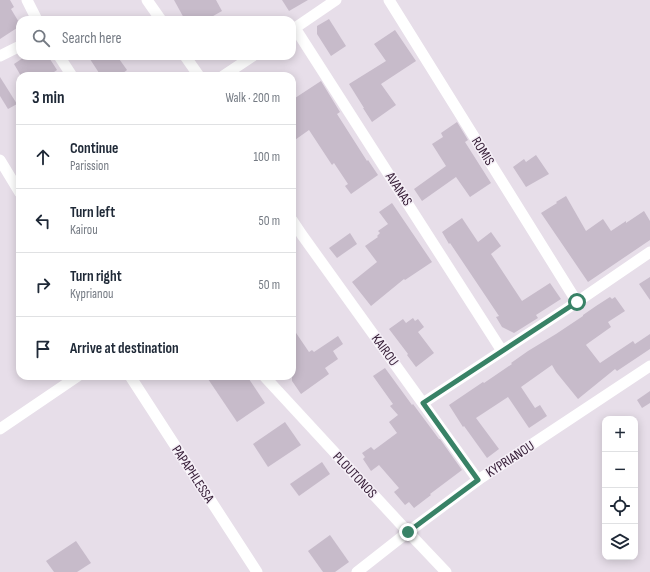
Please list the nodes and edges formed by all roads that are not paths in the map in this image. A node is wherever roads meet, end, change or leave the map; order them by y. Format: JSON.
{"nodes":[{"id":1,"x":27,"y":0,"type":"edge"},
{"id":2,"x":148,"y":0,"type":"edge"},
{"id":3,"x":336,"y":0,"type":"edge"},
{"id":4,"x":389,"y":0,"type":"edge"},
{"id":5,"x":35,"y":16,"type":"edge"},
{"id":6,"x":158,"y":16,"type":"edge"},
{"id":7,"x":296,"y":28,"type":"edge"},
{"id":8,"x":296,"y":32,"type":"edge"},
{"id":9,"x":16,"y":48,"type":"edge"},
{"id":10,"x":0,"y":56,"type":"edge"},
{"id":11,"x":62,"y":60,"type":"edge"},
{"id":12,"x":188,"y":60,"type":"edge"},
{"id":13,"x":247,"y":60,"type":"edge"},
{"id":14,"x":69,"y":72,"type":"edge"},
{"id":15,"x":196,"y":72,"type":"edge"},
{"id":16,"x":229,"y":72,"type":"edge"},
{"id":17,"x":0,"y":160,"type":"edge"},
{"id":18,"x":16,"y":186,"type":"edge"},
{"id":19,"x":296,"y":226,"type":"edge"},
{"id":20,"x":650,"y":252,"type":"edge"},
{"id":21,"x":577,"y":302,"type":"junction"},
{"id":22,"x":502,"y":351,"type":"junction"},
{"id":23,"x":650,"y":366,"type":"edge"},
{"id":24,"x":72,"y":380,"type":"edge"},
{"id":25,"x":133,"y":380,"type":"edge"},
{"id":26,"x":268,"y":380,"type":"edge"},
{"id":27,"x":423,"y":403,"type":"junction"},
{"id":28,"x":0,"y":429,"type":"edge"},
{"id":29,"x":478,"y":480,"type":"junction"},
{"id":30,"x":408,"y":532,"type":"junction"},
{"id":31,"x":257,"y":572,"type":"edge"},
{"id":32,"x":357,"y":572,"type":"edge"},
{"id":33,"x":446,"y":572,"type":"edge"}],
"edges":[{"from":1,"to":5,"type":"street"},
{"from":2,"to":6,"type":"street"},
{"from":3,"to":7,"type":"street"},
{"from":4,"to":21,"type":"street","name":"ROMIS"},
{"from":8,"to":22,"type":"street","name":"AVANAS"},
{"from":9,"to":10,"type":"street"},
{"from":11,"to":14,"type":"street"},
{"from":12,"to":15,"type":"street"},
{"from":13,"to":16,"type":"street"},
{"from":17,"to":18,"type":"street"},
{"from":19,"to":27,"type":"street","name":"KAIROU"},
{"from":20,"to":21,"type":"street"},
{"from":21,"to":22,"type":"street"},
{"from":22,"to":27,"type":"street"},
{"from":23,"to":29,"type":"street","name":"KYPRIANOU"},
{"from":24,"to":28,"type":"street"},
{"from":25,"to":31,"type":"street","name":"PAPAPHLESSA"},
{"from":26,"to":30,"type":"street","name":"PLOUTONOS"},
{"from":27,"to":29,"type":"street","name":"KAIROU"},
{"from":29,"to":30,"type":"street","name":"KYPRIANOU"},
{"from":30,"to":32,"type":"street","name":"KYPRIANOU"},
{"from":30,"to":33,"type":"street","name":"PLOUTONOS"}]}
